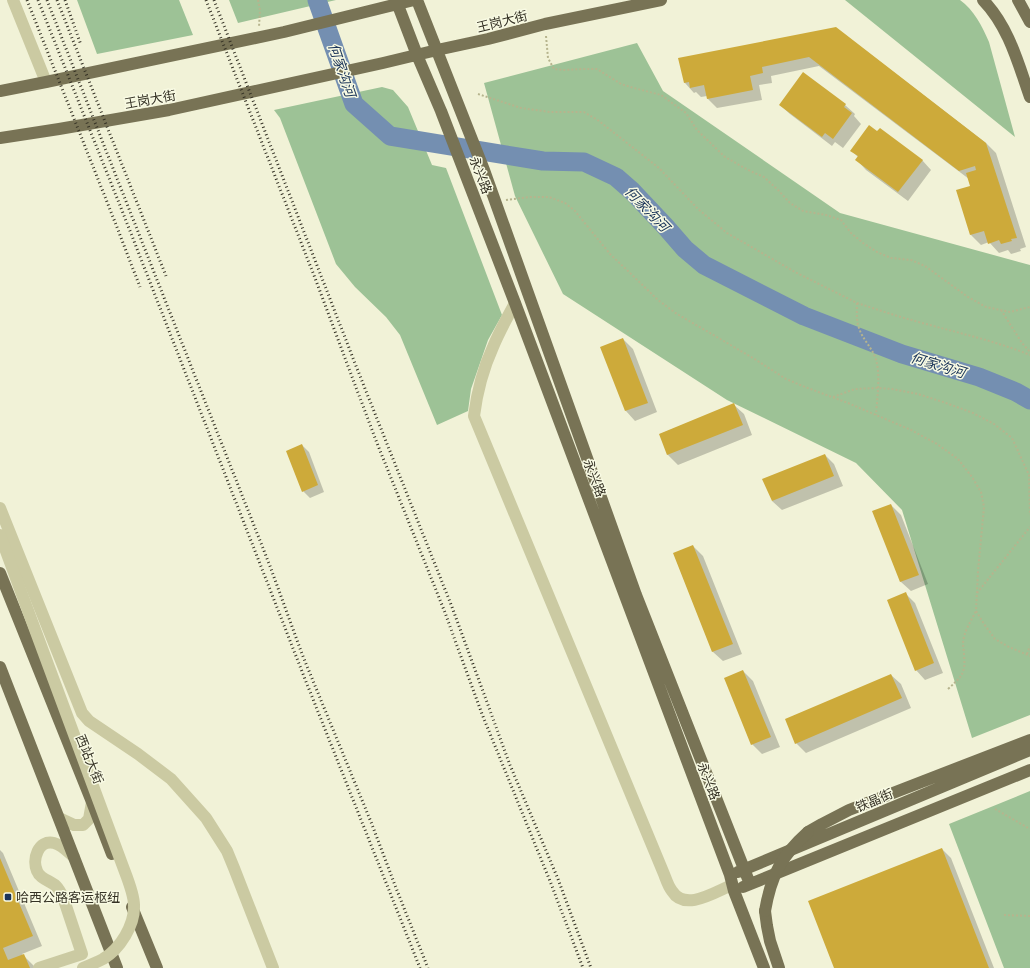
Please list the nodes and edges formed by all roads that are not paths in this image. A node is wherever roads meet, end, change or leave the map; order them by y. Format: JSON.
{"nodes":[{"id":1,"x":13,"y":0,"type":"edge"},
{"id":2,"x":415,"y":0,"type":"edge"},
{"id":3,"x":661,"y":0,"type":"edge"},
{"id":4,"x":983,"y":0,"type":"edge"},
{"id":5,"x":1018,"y":0,"type":"edge"},
{"id":6,"x":397,"y":2,"type":"edge"},
{"id":7,"x":1030,"y":22,"type":"edge"},
{"id":8,"x":437,"y":50,"type":"junction"},
{"id":9,"x":417,"y":55,"type":"junction"},
{"id":10,"x":46,"y":82,"type":"junction"},
{"id":11,"x":0,"y":91,"type":"edge"},
{"id":12,"x":1030,"y":97,"type":"edge"},
{"id":13,"x":0,"y":138,"type":"edge"},
{"id":14,"x":515,"y":303,"type":"junction"},
{"id":15,"x":0,"y":508,"type":"edge"},
{"id":16,"x":0,"y":535,"type":"edge"},
{"id":17,"x":0,"y":573,"type":"edge"},
{"id":18,"x":0,"y":667,"type":"edge"},
{"id":19,"x":1030,"y":740,"type":"edge"},
{"id":20,"x":1030,"y":750,"type":"edge"},
{"id":21,"x":1030,"y":770,"type":"edge"},
{"id":22,"x":92,"y":802,"type":"junction"},
{"id":23,"x":59,"y":818,"type":"junction"},
{"id":24,"x":74,"y":857,"type":"junction"},
{"id":25,"x":744,"y":869,"type":"junction"},
{"id":26,"x":732,"y":884,"type":"junction"},
{"id":27,"x":750,"y":884,"type":"junction"},
{"id":28,"x":154,"y":963,"type":"edge"},
{"id":29,"x":39,"y":968,"type":"edge"},
{"id":30,"x":83,"y":968,"type":"edge"},
{"id":31,"x":117,"y":968,"type":"edge"},
{"id":32,"x":273,"y":968,"type":"edge"},
{"id":33,"x":764,"y":968,"type":"edge"},
{"id":34,"x":779,"y":968,"type":"edge"}],
"edges":[{"from":1,"to":10,"type":"lane"},
{"from":2,"to":6,"type":"main road"},
{"from":2,"to":8,"type":"main road","name":"永兴路"},
{"from":3,"to":8,"type":"main road","name":"王岗大街"},
{"from":4,"to":12,"type":"main road"},
{"from":5,"to":7,"type":"main road"},
{"from":6,"to":9,"type":"main road","name":"永兴路"},
{"from":6,"to":10,"type":"main road"},
{"from":8,"to":9,"type":"main road","name":"王岗大街"},
{"from":8,"to":25,"type":"main road","name":"永兴路"},
{"from":9,"to":13,"type":"main road","name":"王岗大街"},
{"from":9,"to":14,"type":"main road","name":"永兴路"},
{"from":10,"to":11,"type":"main road"},
{"from":14,"to":26,"type":"main road","name":"永兴路"},
{"from":14,"to":26,"type":"lane"},
{"from":15,"to":32,"type":"lane"},
{"from":16,"to":30,"type":"lane","bridge":true},
{"from":17,"to":22,"type":"main road","name":"西站大街"},
{"from":18,"to":23,"type":"main road"},
{"from":19,"to":34,"type":"main road","bridge":true},
{"from":20,"to":25,"type":"main road","name":"铁晶街"},
{"from":21,"to":27,"type":"main road"},
{"from":22,"to":23,"type":"lane"},
{"from":22,"to":28,"type":"main road","name":"西站大街"},
{"from":23,"to":24,"type":"main road"},
{"from":24,"to":29,"type":"lane"},
{"from":24,"to":31,"type":"main road"},
{"from":25,"to":26,"type":"main road","name":"铁晶街"},
{"from":25,"to":27,"type":"main road","name":"永兴路"},
{"from":26,"to":27,"type":"main road"},
{"from":26,"to":33,"type":"main road","name":"永兴路"}]}
